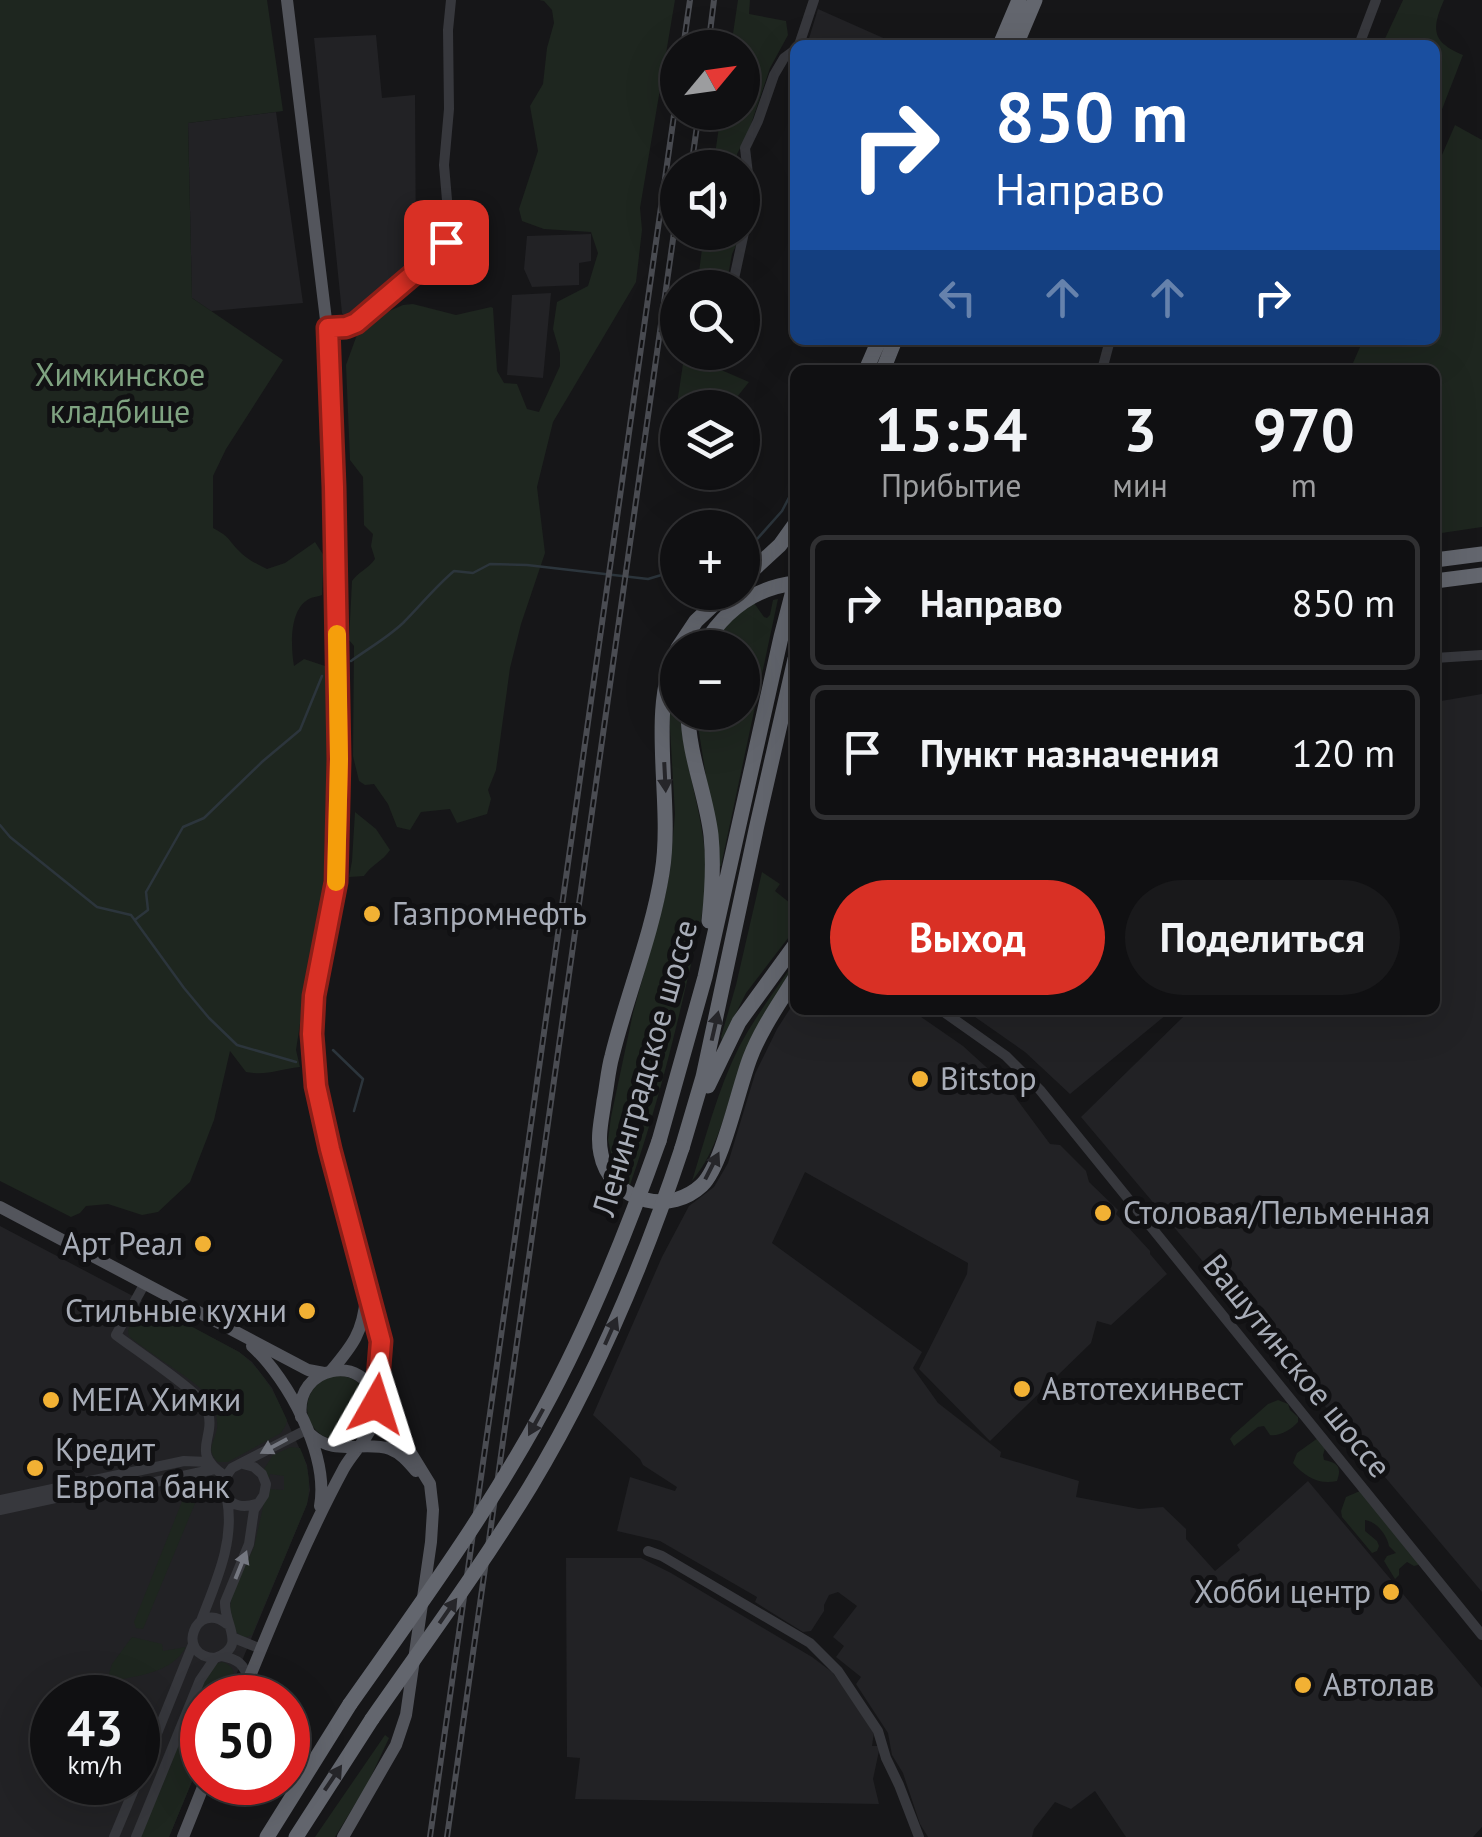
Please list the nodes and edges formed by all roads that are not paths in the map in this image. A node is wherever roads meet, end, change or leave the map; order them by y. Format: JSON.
{"nodes":[{"id":1,"x":287,"y":0,"type":"edge"},
{"id":2,"x":452,"y":0,"type":"edge"},
{"id":3,"x":814,"y":0,"type":"edge"},
{"id":4,"x":1019,"y":0,"type":"edge"},
{"id":5,"x":1035,"y":0,"type":"edge"},
{"id":6,"x":1376,"y":0,"type":"edge"},
{"id":7,"x":800,"y":40,"type":"edge"},
{"id":8,"x":1002,"y":40,"type":"edge"},
{"id":9,"x":1018,"y":40,"type":"edge"},
{"id":10,"x":1361,"y":40,"type":"edge"},
{"id":11,"x":790,"y":53,"type":"edge"},
{"id":12,"x":736,"y":270,"type":"edge"},
{"id":13,"x":328,"y":328,"type":"junction"},
{"id":14,"x":790,"y":531,"type":"edge"},
{"id":15,"x":1482,"y":554,"type":"edge"},
{"id":16,"x":1440,"y":559,"type":"edge"},
{"id":17,"x":760,"y":563,"type":"edge"},
{"id":18,"x":1482,"y":574,"type":"edge"},
{"id":19,"x":1440,"y":580,"type":"edge"},
{"id":20,"x":790,"y":584,"type":"edge"},
{"id":21,"x":790,"y":602,"type":"edge"},
{"id":22,"x":708,"y":610,"type":"edge"},
{"id":23,"x":690,"y":630,"type":"edge"},
{"id":24,"x":712,"y":630,"type":"edge"},
{"id":25,"x":1482,"y":655,"type":"edge"},
{"id":26,"x":1440,"y":658,"type":"edge"},
{"id":27,"x":790,"y":680,"type":"edge"},
{"id":28,"x":663,"y":730,"type":"edge"},
{"id":29,"x":690,"y":730,"type":"edge"},
{"id":30,"x":790,"y":951,"type":"edge"},
{"id":31,"x":790,"y":986,"type":"edge"},
{"id":32,"x":694,"y":1011,"type":"junction"},
{"id":33,"x":948,"y":1015,"type":"edge"},
{"id":34,"x":691,"y":1121,"type":"junction"},
{"id":35,"x":0,"y":1207,"type":"edge"},
{"id":36,"x":145,"y":1283,"type":"junction"},
{"id":37,"x":366,"y":1290,"type":"junction"},
{"id":38,"x":239,"y":1334,"type":"junction"},
{"id":39,"x":328,"y":1372,"type":"junction"},
{"id":40,"x":377,"y":1406,"type":"junction"},
{"id":41,"x":303,"y":1424,"type":"junction"},
{"id":42,"x":354,"y":1445,"type":"junction"},
{"id":43,"x":243,"y":1464,"type":"junction"},
{"id":44,"x":211,"y":1465,"type":"junction"},
{"id":45,"x":225,"y":1476,"type":"junction"},
{"id":46,"x":227,"y":1498,"type":"junction"},
{"id":47,"x":0,"y":1500,"type":"edge"},
{"id":48,"x":256,"y":1504,"type":"junction"},
{"id":49,"x":0,"y":1510,"type":"edge"},
{"id":50,"x":433,"y":1510,"type":"junction"},
{"id":51,"x":316,"y":1520,"type":"junction"},
{"id":52,"x":648,"y":1551,"type":"dead end"},
{"id":53,"x":202,"y":1621,"type":"junction"},
{"id":54,"x":228,"y":1625,"type":"junction"},
{"id":55,"x":1482,"y":1634,"type":"edge"},
{"id":56,"x":234,"y":1638,"type":"junction"},
{"id":57,"x":193,"y":1644,"type":"junction"},
{"id":58,"x":261,"y":1649,"type":"junction"},
{"id":59,"x":219,"y":1657,"type":"junction"},
{"id":60,"x":246,"y":1675,"type":"edge"},
{"id":61,"x":250,"y":1675,"type":"edge"},
{"id":62,"x":160,"y":1725,"type":"edge"},
{"id":63,"x":127,"y":1805,"type":"edge"},
{"id":64,"x":195,"y":1805,"type":"edge"},
{"id":65,"x":114,"y":1837,"type":"edge"},
{"id":66,"x":136,"y":1837,"type":"edge"},
{"id":67,"x":182,"y":1837,"type":"edge"},
{"id":68,"x":267,"y":1837,"type":"edge"},
{"id":69,"x":296,"y":1837,"type":"edge"},
{"id":70,"x":342,"y":1837,"type":"edge"},
{"id":71,"x":919,"y":1837,"type":"edge"}],
"edges":[{"from":1,"to":13,"type":"main road"},
{"from":2,"to":13,"type":"street"},
{"from":3,"to":7,"type":"street"},
{"from":4,"to":8,"type":"highway"},
{"from":5,"to":9,"type":"highway"},
{"from":6,"to":10,"type":"street"},
{"from":11,"to":12,"type":"street"},
{"from":13,"to":37,"type":"main road"},
{"from":14,"to":17,"type":"highway"},
{"from":15,"to":16,"type":"highway"},
{"from":18,"to":19,"type":"highway"},
{"from":20,"to":24,"type":"highway"},
{"from":21,"to":32,"type":"highway","name":"Ленинградское шоссе"},
{"from":22,"to":23,"type":"highway"},
{"from":25,"to":26,"type":"street"},
{"from":34,"to":27,"type":"highway","name":"Ленинградское шоссе","one_way":true},
{"from":28,"to":31,"type":"highway","one_way":true},
{"from":29,"to":32,"type":"highway"},
{"from":30,"to":34,"type":"highway"},
{"from":32,"to":68,"type":"highway","name":"Ленинградское шоссе","one_way":true,"bridge":true},
{"from":33,"to":55,"type":"street","name":"Вашутинское шоссе"},
{"from":69,"to":34,"type":"highway","name":"Ленинградское шоссе","one_way":true,"bridge":true},
{"from":35,"to":36,"type":"main road"},
{"from":36,"to":38,"type":"main road"},
{"from":36,"to":44,"type":"street"},
{"from":37,"to":39,"type":"main road"},
{"from":37,"to":40,"type":"main road"},
{"from":38,"to":39,"type":"main road"},
{"from":38,"to":41,"type":"main road"},
{"from":39,"to":40,"type":"main road"},
{"from":39,"to":41,"type":"main road"},
{"from":40,"to":42,"type":"main road"},
{"from":40,"to":50,"type":"main road"},
{"from":41,"to":42,"type":"main road"},
{"from":41,"to":43,"type":"street","one_way":true},
{"from":41,"to":51,"type":"main road"},
{"from":42,"to":50,"type":"main road"},
{"from":42,"to":51,"type":"main road"},
{"from":43,"to":45,"type":"street"},
{"from":43,"to":48,"type":"street"},
{"from":44,"to":45,"type":"street"},
{"from":44,"to":47,"type":"street"},
{"from":44,"to":49,"type":"street"},
{"from":45,"to":46,"type":"street"},
{"from":46,"to":48,"type":"street"},
{"from":46,"to":53,"type":"street"},
{"from":54,"to":48,"type":"street","one_way":true},
{"from":50,"to":70,"type":"main road"},
{"from":51,"to":58,"type":"main road"},
{"from":52,"to":71,"type":"street"},
{"from":53,"to":54,"type":"street"},
{"from":53,"to":57,"type":"street"},
{"from":54,"to":56,"type":"street"},
{"from":56,"to":58,"type":"street"},
{"from":56,"to":59,"type":"street"},
{"from":57,"to":59,"type":"street"},
{"from":57,"to":62,"type":"street"},
{"from":58,"to":61,"type":"main road"},
{"from":59,"to":60,"type":"street"},
{"from":59,"to":66,"type":"street"},
{"from":63,"to":65,"type":"street"},
{"from":64,"to":67,"type":"main road"}]}
